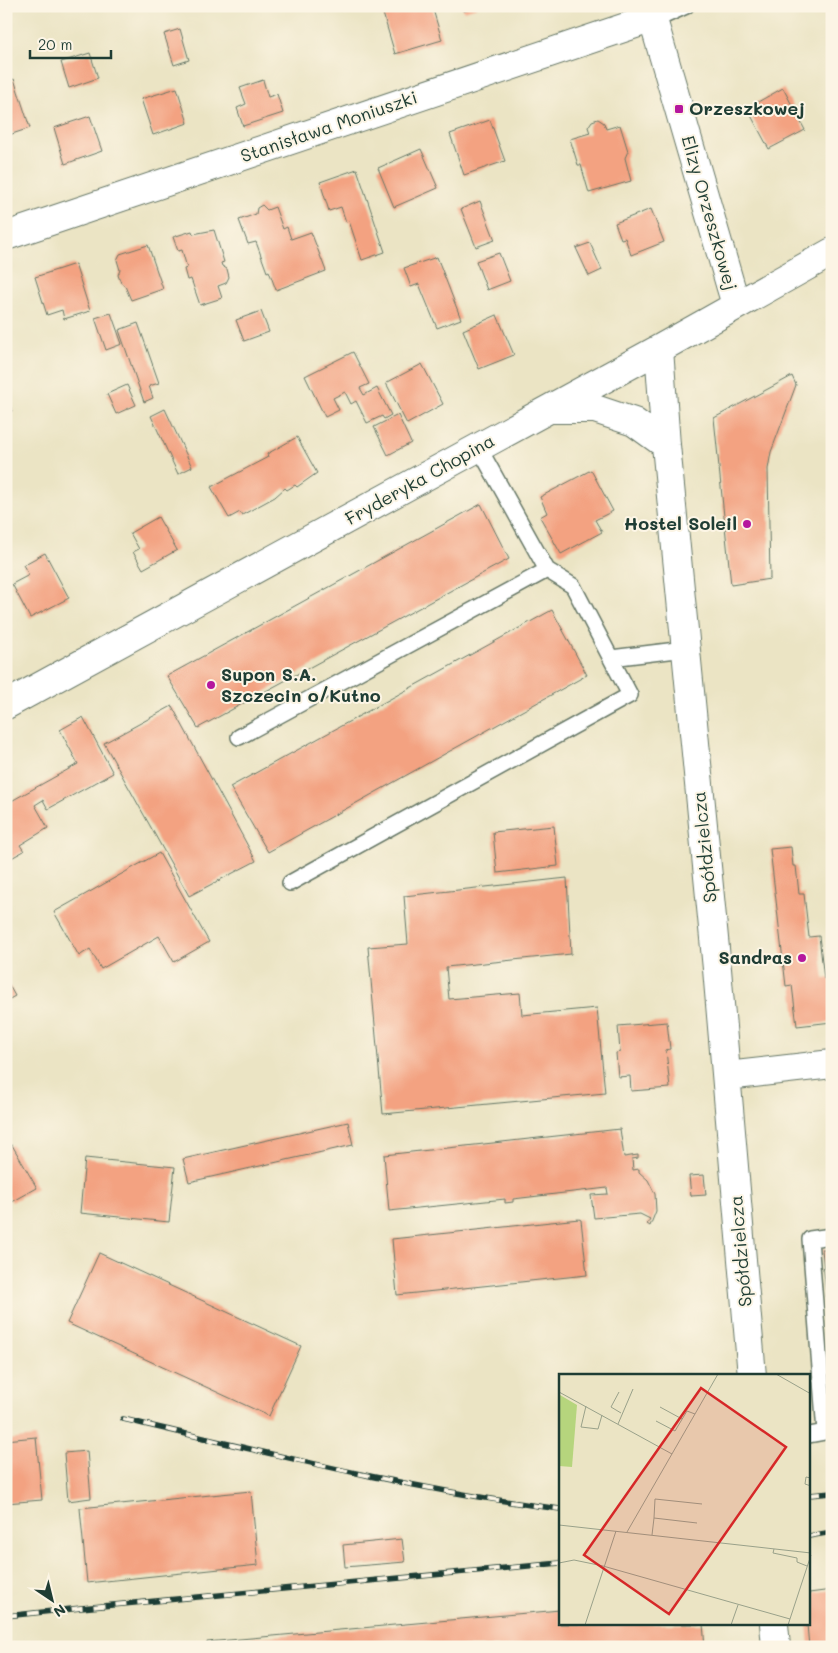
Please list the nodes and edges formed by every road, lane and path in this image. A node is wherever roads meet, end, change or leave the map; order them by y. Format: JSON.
{"nodes":[{"id":1,"x":686,"y":6,"type":"edge"},
{"id":2,"x":651,"y":12,"type":"edge"},
{"id":3,"x":6,"y":236,"type":"edge"},
{"id":4,"x":832,"y":252,"type":"edge"},
{"id":5,"x":736,"y":305,"type":"junction"},
{"id":6,"x":659,"y":349,"type":"junction"},
{"id":7,"x":549,"y":409,"type":"junction"},
{"id":8,"x":666,"y":445,"type":"junction"},
{"id":9,"x":479,"y":448,"type":"junction"},
{"id":10,"x":547,"y":570,"type":"junction"},
{"id":11,"x":685,"y":649,"type":"junction"},
{"id":12,"x":611,"y":658,"type":"junction"},
{"id":13,"x":6,"y":706,"type":"edge"},
{"id":14,"x":239,"y":737,"type":"dead end"},
{"id":15,"x":290,"y":883,"type":"dead end"},
{"id":16,"x":832,"y":1064,"type":"edge"},
{"id":17,"x":727,"y":1076,"type":"junction"},
{"id":18,"x":832,"y":1236,"type":"edge"},
{"id":19,"x":825,"y":1352,"type":"edge"},
{"id":20,"x":752,"y":1374,"type":"edge"},
{"id":21,"x":810,"y":1435,"type":"edge"},
{"id":22,"x":774,"y":1626,"type":"edge"},
{"id":23,"x":776,"y":1647,"type":"edge"}],
"edges":[{"from":1,"to":2,"type":"lane"},
{"from":2,"to":3,"type":"street","name":"Stanisława Moniuszki"},
{"from":2,"to":5,"type":"street","name":"Elizy Orzeszkowej"},
{"from":4,"to":5,"type":"street","name":"Fryderyka Chopina"},
{"from":5,"to":6,"type":"street","name":"Fryderyka Chopina"},
{"from":6,"to":7,"type":"street","name":"Fryderyka Chopina"},
{"from":6,"to":8,"type":"street","name":"Spółdzielcza"},
{"from":7,"to":8,"type":"street"},
{"from":7,"to":9,"type":"street","name":"Fryderyka Chopina"},
{"from":8,"to":11,"type":"street","name":"Spółdzielcza"},
{"from":9,"to":10,"type":"lane"},
{"from":9,"to":13,"type":"street","name":"Fryderyka Chopina"},
{"from":10,"to":12,"type":"lane"},
{"from":10,"to":14,"type":"lane"},
{"from":11,"to":12,"type":"lane"},
{"from":11,"to":17,"type":"street","name":"Spółdzielcza"},
{"from":12,"to":15,"type":"lane"},
{"from":16,"to":17,"type":"street"},
{"from":17,"to":20,"type":"street","name":"Spółdzielcza"},
{"from":18,"to":19,"type":"lane"},
{"from":19,"to":21,"type":"lane"},
{"from":22,"to":23,"type":"street"}]}
